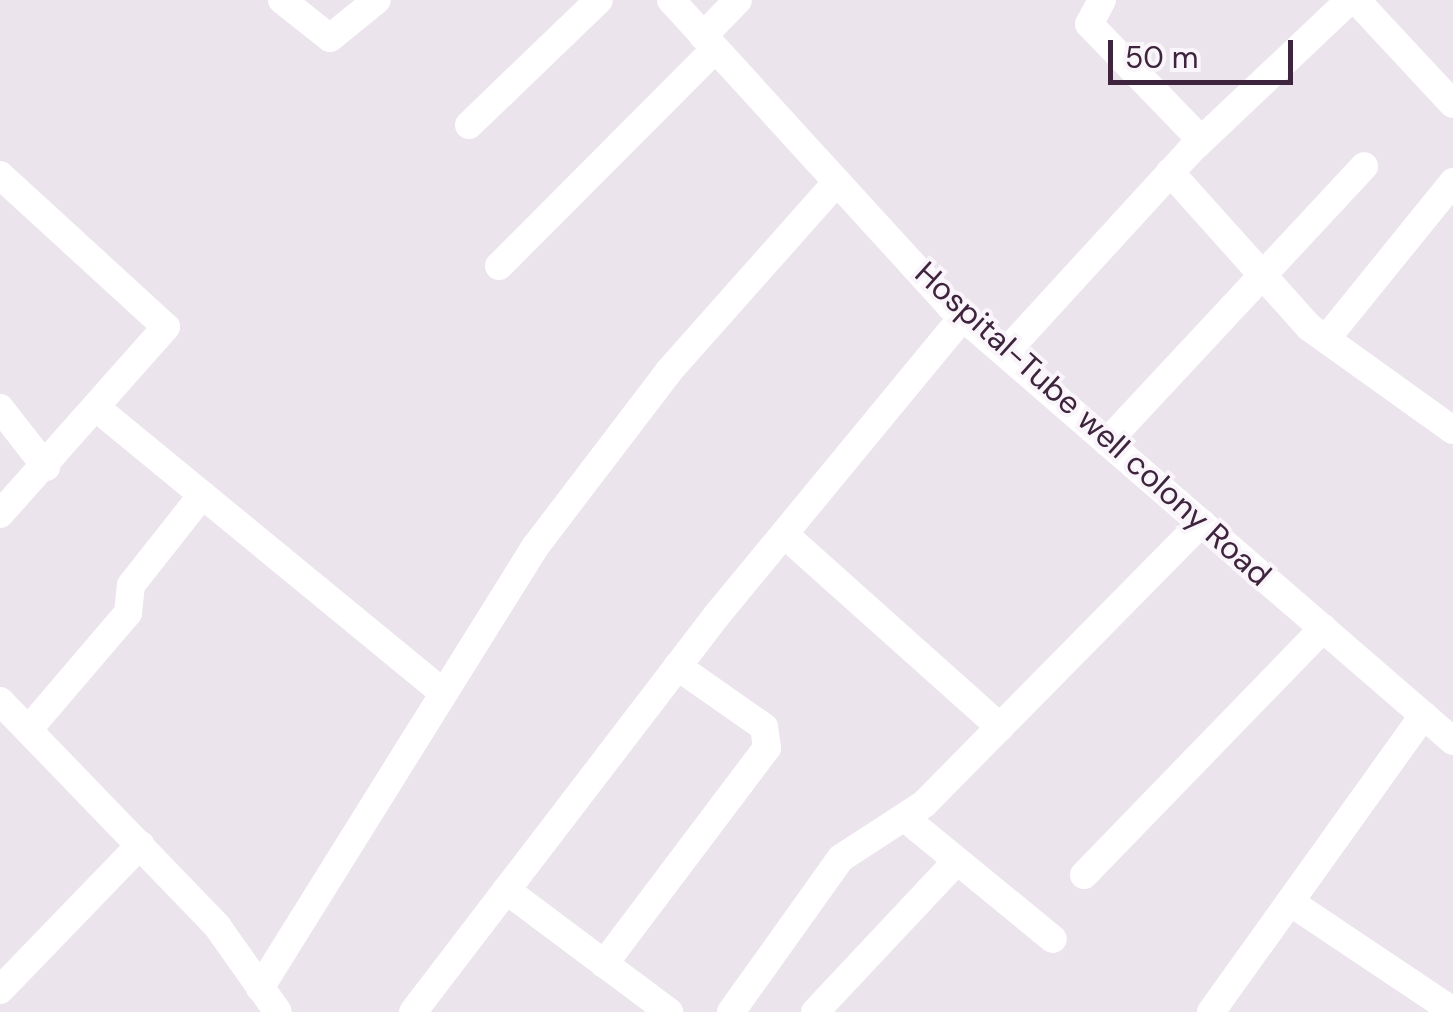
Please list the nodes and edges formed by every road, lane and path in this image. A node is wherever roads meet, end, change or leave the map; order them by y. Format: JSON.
{"nodes":[{"id":1,"x":282,"y":0,"type":"edge"},
{"id":2,"x":377,"y":0,"type":"edge"},
{"id":3,"x":599,"y":0,"type":"edge"},
{"id":4,"x":670,"y":0,"type":"edge"},
{"id":5,"x":738,"y":0,"type":"edge"},
{"id":6,"x":1102,"y":0,"type":"edge"},
{"id":7,"x":1353,"y":0,"type":"edge"},
{"id":8,"x":709,"y":42,"type":"junction"},
{"id":9,"x":1453,"y":104,"type":"edge"},
{"id":10,"x":468,"y":125,"type":"dead end"},
{"id":11,"x":1202,"y":140,"type":"junction"},
{"id":12,"x":1364,"y":166,"type":"dead end"},
{"id":13,"x":1170,"y":172,"type":"junction"},
{"id":14,"x":0,"y":174,"type":"edge"},
{"id":15,"x":836,"y":182,"type":"junction"},
{"id":16,"x":1453,"y":182,"type":"edge"},
{"id":17,"x":499,"y":266,"type":"dead end"},
{"id":18,"x":1261,"y":276,"type":"junction"},
{"id":19,"x":963,"y":317,"type":"junction"},
{"id":20,"x":1326,"y":339,"type":"junction"},
{"id":21,"x":1005,"y":353,"type":"junction"},
{"id":22,"x":0,"y":408,"type":"edge"},
{"id":23,"x":99,"y":410,"type":"junction"},
{"id":24,"x":1453,"y":430,"type":"edge"},
{"id":25,"x":1107,"y":442,"type":"junction"},
{"id":26,"x":46,"y":467,"type":"junction"},
{"id":27,"x":202,"y":495,"type":"junction"},
{"id":28,"x":0,"y":514,"type":"edge"},
{"id":29,"x":1201,"y":523,"type":"junction"},
{"id":30,"x":784,"y":534,"type":"junction"},
{"id":31,"x":1322,"y":628,"type":"junction"},
{"id":32,"x":677,"y":666,"type":"junction"},
{"id":33,"x":440,"y":690,"type":"junction"},
{"id":34,"x":0,"y":701,"type":"edge"},
{"id":35,"x":1424,"y":716,"type":"junction"},
{"id":36,"x":1000,"y":727,"type":"junction"},
{"id":37,"x":28,"y":730,"type":"junction"},
{"id":38,"x":1453,"y":740,"type":"edge"},
{"id":39,"x":906,"y":818,"type":"junction"},
{"id":40,"x":140,"y":845,"type":"junction"},
{"id":41,"x":957,"y":860,"type":"junction"},
{"id":42,"x":1084,"y":875,"type":"dead end"},
{"id":43,"x":506,"y":890,"type":"junction"},
{"id":44,"x":1290,"y":902,"type":"junction"},
{"id":45,"x":1053,"y":939,"type":"dead end"},
{"id":46,"x":604,"y":964,"type":"junction"},
{"id":47,"x":260,"y":988,"type":"junction"},
{"id":48,"x":0,"y":990,"type":"edge"},
{"id":49,"x":1453,"y":1011,"type":"edge"},
{"id":50,"x":278,"y":1012,"type":"edge"},
{"id":51,"x":414,"y":1012,"type":"edge"},
{"id":52,"x":669,"y":1012,"type":"edge"},
{"id":53,"x":731,"y":1012,"type":"edge"},
{"id":54,"x":815,"y":1012,"type":"edge"},
{"id":55,"x":1210,"y":1012,"type":"edge"}],
"edges":[{"from":1,"to":2,"type":"street"},
{"from":3,"to":10,"type":"street"},
{"from":4,"to":8,"type":"street","name":"Hospital-Tube well colony Road"},
{"from":5,"to":8,"type":"street"},
{"from":6,"to":11,"type":"street"},
{"from":7,"to":9,"type":"street"},
{"from":7,"to":11,"type":"street"},
{"from":8,"to":15,"type":"street","name":"Hospital-Tube well colony Road"},
{"from":8,"to":17,"type":"street"},
{"from":11,"to":13,"type":"street"},
{"from":12,"to":18,"type":"street"},
{"from":13,"to":18,"type":"street"},
{"from":13,"to":21,"type":"street"},
{"from":14,"to":23,"type":"street"},
{"from":15,"to":19,"type":"street","name":"Hospital-Tube well colony Road"},
{"from":15,"to":33,"type":"street"},
{"from":16,"to":20,"type":"street"},
{"from":18,"to":20,"type":"street"},
{"from":18,"to":25,"type":"street"},
{"from":19,"to":21,"type":"street","name":"Hospital-Tube well colony Road"},
{"from":19,"to":30,"type":"street"},
{"from":20,"to":24,"type":"street"},
{"from":21,"to":25,"type":"street","name":"Hospital-Tube well colony Road"},
{"from":22,"to":26,"type":"street"},
{"from":23,"to":26,"type":"street"},
{"from":23,"to":27,"type":"street"},
{"from":25,"to":29,"type":"street","name":"Hospital-Tube well colony Road"},
{"from":26,"to":28,"type":"street"},
{"from":27,"to":33,"type":"street"},
{"from":27,"to":37,"type":"street"},
{"from":29,"to":31,"type":"street","name":"Hospital-Tube well colony Road"},
{"from":29,"to":36,"type":"street"},
{"from":30,"to":32,"type":"street"},
{"from":30,"to":36,"type":"street"},
{"from":31,"to":35,"type":"street","name":"Hospital-Tube well colony Road"},
{"from":31,"to":42,"type":"street"},
{"from":32,"to":43,"type":"street"},
{"from":32,"to":46,"type":"street"},
{"from":33,"to":47,"type":"street"},
{"from":34,"to":37,"type":"street"},
{"from":35,"to":38,"type":"street","name":"Hospital-Tube well colony Road"},
{"from":35,"to":44,"type":"street"},
{"from":36,"to":39,"type":"street"},
{"from":37,"to":40,"type":"street"},
{"from":39,"to":41,"type":"street"},
{"from":39,"to":53,"type":"street"},
{"from":40,"to":47,"type":"street"},
{"from":40,"to":48,"type":"street"},
{"from":41,"to":45,"type":"street"},
{"from":41,"to":54,"type":"street"},
{"from":43,"to":46,"type":"street"},
{"from":43,"to":51,"type":"street"},
{"from":44,"to":49,"type":"street"},
{"from":44,"to":55,"type":"street"},
{"from":46,"to":52,"type":"street"},
{"from":47,"to":50,"type":"street"}]}
